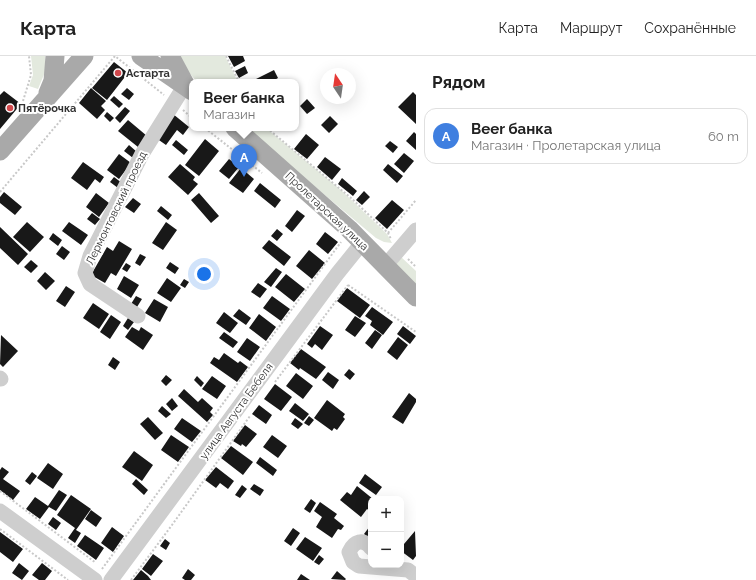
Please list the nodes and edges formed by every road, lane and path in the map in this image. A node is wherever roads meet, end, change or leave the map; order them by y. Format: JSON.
{"nodes":[{"id":1,"x":29,"y":56,"type":"edge"},
{"id":2,"x":55,"y":56,"type":"edge"},
{"id":3,"x":84,"y":56,"type":"edge"},
{"id":4,"x":141,"y":56,"type":"edge"},
{"id":5,"x":170,"y":56,"type":"edge"},
{"id":6,"x":226,"y":56,"type":"edge"},
{"id":7,"x":238,"y":79,"type":"edge"},
{"id":8,"x":189,"y":88,"type":"edge"},
{"id":9,"x":46,"y":99,"type":"junction"},
{"id":10,"x":173,"y":103,"type":"junction"},
{"id":11,"x":23,"y":106,"type":"dead end"},
{"id":12,"x":189,"y":116,"type":"edge"},
{"id":13,"x":209,"y":131,"type":"edge"},
{"id":14,"x":238,"y":131,"type":"edge"},
{"id":15,"x":271,"y":131,"type":"edge"},
{"id":16,"x":0,"y":151,"type":"edge"},
{"id":17,"x":263,"y":174,"type":"dead end"},
{"id":18,"x":0,"y":192,"type":"edge"},
{"id":19,"x":416,"y":200,"type":"edge"},
{"id":20,"x":416,"y":230,"type":"edge"},
{"id":21,"x":388,"y":233,"type":"junction"},
{"id":22,"x":345,"y":237,"type":"dead end"},
{"id":23,"x":362,"y":243,"type":"junction"},
{"id":24,"x":398,"y":250,"type":"junction"},
{"id":25,"x":385,"y":266,"type":"junction"},
{"id":26,"x":416,"y":266,"type":"edge"},
{"id":27,"x":416,"y":297,"type":"edge"},
{"id":28,"x":138,"y":316,"type":"dead end"},
{"id":29,"x":416,"y":332,"type":"edge"},
{"id":30,"x":273,"y":385,"type":"dead end"},
{"id":31,"x":250,"y":414,"type":"dead end"},
{"id":32,"x":0,"y":491,"type":"edge"},
{"id":33,"x":0,"y":510,"type":"edge"},
{"id":34,"x":0,"y":528,"type":"edge"},
{"id":35,"x":368,"y":544,"type":"edge"},
{"id":36,"x":96,"y":564,"type":"dead end"},
{"id":37,"x":368,"y":566,"type":"edge"},
{"id":38,"x":393,"y":568,"type":"edge"},
{"id":39,"x":416,"y":576,"type":"edge"},
{"id":40,"x":103,"y":577,"type":"edge"},
{"id":41,"x":68,"y":580,"type":"edge"},
{"id":42,"x":131,"y":580,"type":"edge"}],
"edges":[{"from":1,"to":11,"type":"path"},
{"from":2,"to":9,"type":"main road"},
{"from":3,"to":9,"type":"main road"},
{"from":4,"to":8,"type":"main road"},
{"from":5,"to":8,"type":"main road"},
{"from":6,"to":7,"type":"path"},
{"from":8,"to":10,"type":"street","name":"Лермонтовский проезд"},
{"from":9,"to":16,"type":"main road"},
{"from":10,"to":12,"type":"path"},
{"from":10,"to":18,"type":"path"},
{"from":10,"to":28,"type":"street","name":"Лермонтовский проезд"},
{"from":13,"to":17,"type":"path"},
{"from":14,"to":23,"type":"main road","name":"Пролетарская улица"},
{"from":15,"to":21,"type":"path"},
{"from":19,"to":21,"type":"path"},
{"from":20,"to":24,"type":"street"},
{"from":21,"to":24,"type":"path"},
{"from":22,"to":40,"type":"path"},
{"from":23,"to":25,"type":"main road","name":"Пролетарская улица"},
{"from":23,"to":40,"type":"street","name":"улица Августа Бебеля"},
{"from":24,"to":25,"type":"street"},
{"from":24,"to":26,"type":"path"},
{"from":25,"to":27,"type":"main road","name":"Пролетарская улица"},
{"from":29,"to":30,"type":"path"},
{"from":31,"to":42,"type":"path"},
{"from":32,"to":36,"type":"path"},
{"from":33,"to":40,"type":"street"},
{"from":34,"to":41,"type":"path"},
{"from":35,"to":37,"type":"street"},
{"from":38,"to":39,"type":"street"}]}
